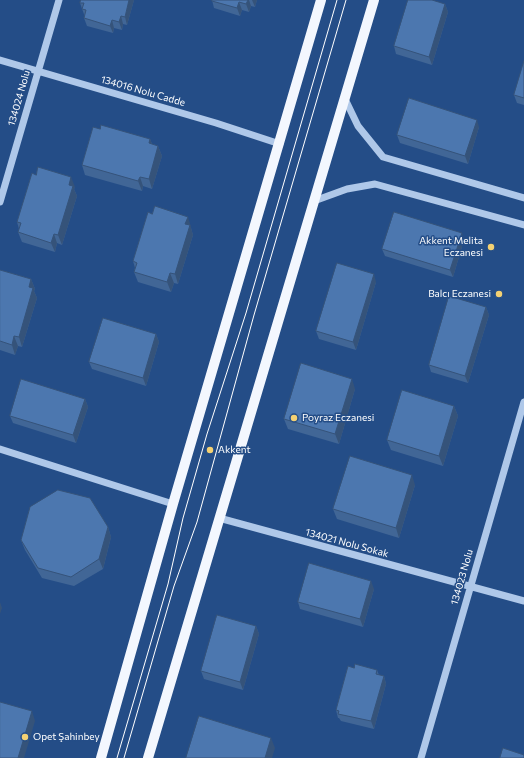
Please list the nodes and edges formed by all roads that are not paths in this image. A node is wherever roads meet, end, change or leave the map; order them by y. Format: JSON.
{"nodes":[{"id":1,"x":59,"y":0,"type":"edge"},
{"id":2,"x":321,"y":0,"type":"edge"},
{"id":3,"x":374,"y":0,"type":"edge"},
{"id":4,"x":0,"y":60,"type":"edge"},
{"id":5,"x":37,"y":71,"type":"junction"},
{"id":6,"x":345,"y":99,"type":"junction"},
{"id":7,"x":280,"y":144,"type":"junction"},
{"id":8,"x":524,"y":198,"type":"edge"},
{"id":9,"x":314,"y":201,"type":"junction"},
{"id":10,"x":0,"y":202,"type":"edge"},
{"id":11,"x":524,"y":225,"type":"edge"},
{"id":12,"x":524,"y":402,"type":"edge"},
{"id":13,"x":0,"y":449,"type":"edge"},
{"id":14,"x":173,"y":504,"type":"junction"},
{"id":15,"x":219,"y":518,"type":"junction"},
{"id":16,"x":470,"y":587,"type":"junction"},
{"id":17,"x":524,"y":601,"type":"edge"},
{"id":18,"x":101,"y":758,"type":"edge"},
{"id":19,"x":148,"y":758,"type":"edge"},
{"id":20,"x":421,"y":758,"type":"edge"}],
"edges":[{"from":1,"to":5,"type":"street","name":"134024 Nolu"},
{"from":2,"to":7,"type":"main road"},
{"from":3,"to":6,"type":"main road"},
{"from":4,"to":5,"type":"street","name":"134016 Nolu Cadde"},
{"from":5,"to":7,"type":"street","name":"134016 Nolu Cadde"},
{"from":5,"to":10,"type":"street","name":"134024 Nolu"},
{"from":6,"to":8,"type":"street"},
{"from":6,"to":9,"type":"main road"},
{"from":7,"to":14,"type":"main road"},
{"from":9,"to":11,"type":"street"},
{"from":9,"to":15,"type":"main road"},
{"from":12,"to":16,"type":"street","name":"134023 Nolu"},
{"from":13,"to":14,"type":"street"},
{"from":14,"to":18,"type":"main road"},
{"from":15,"to":16,"type":"street","name":"134021 Nolu Sokak"},
{"from":15,"to":19,"type":"main road"},
{"from":16,"to":17,"type":"street","name":"134021 Nolu Sokak"},
{"from":16,"to":20,"type":"street","name":"134023 Nolu"}]}
